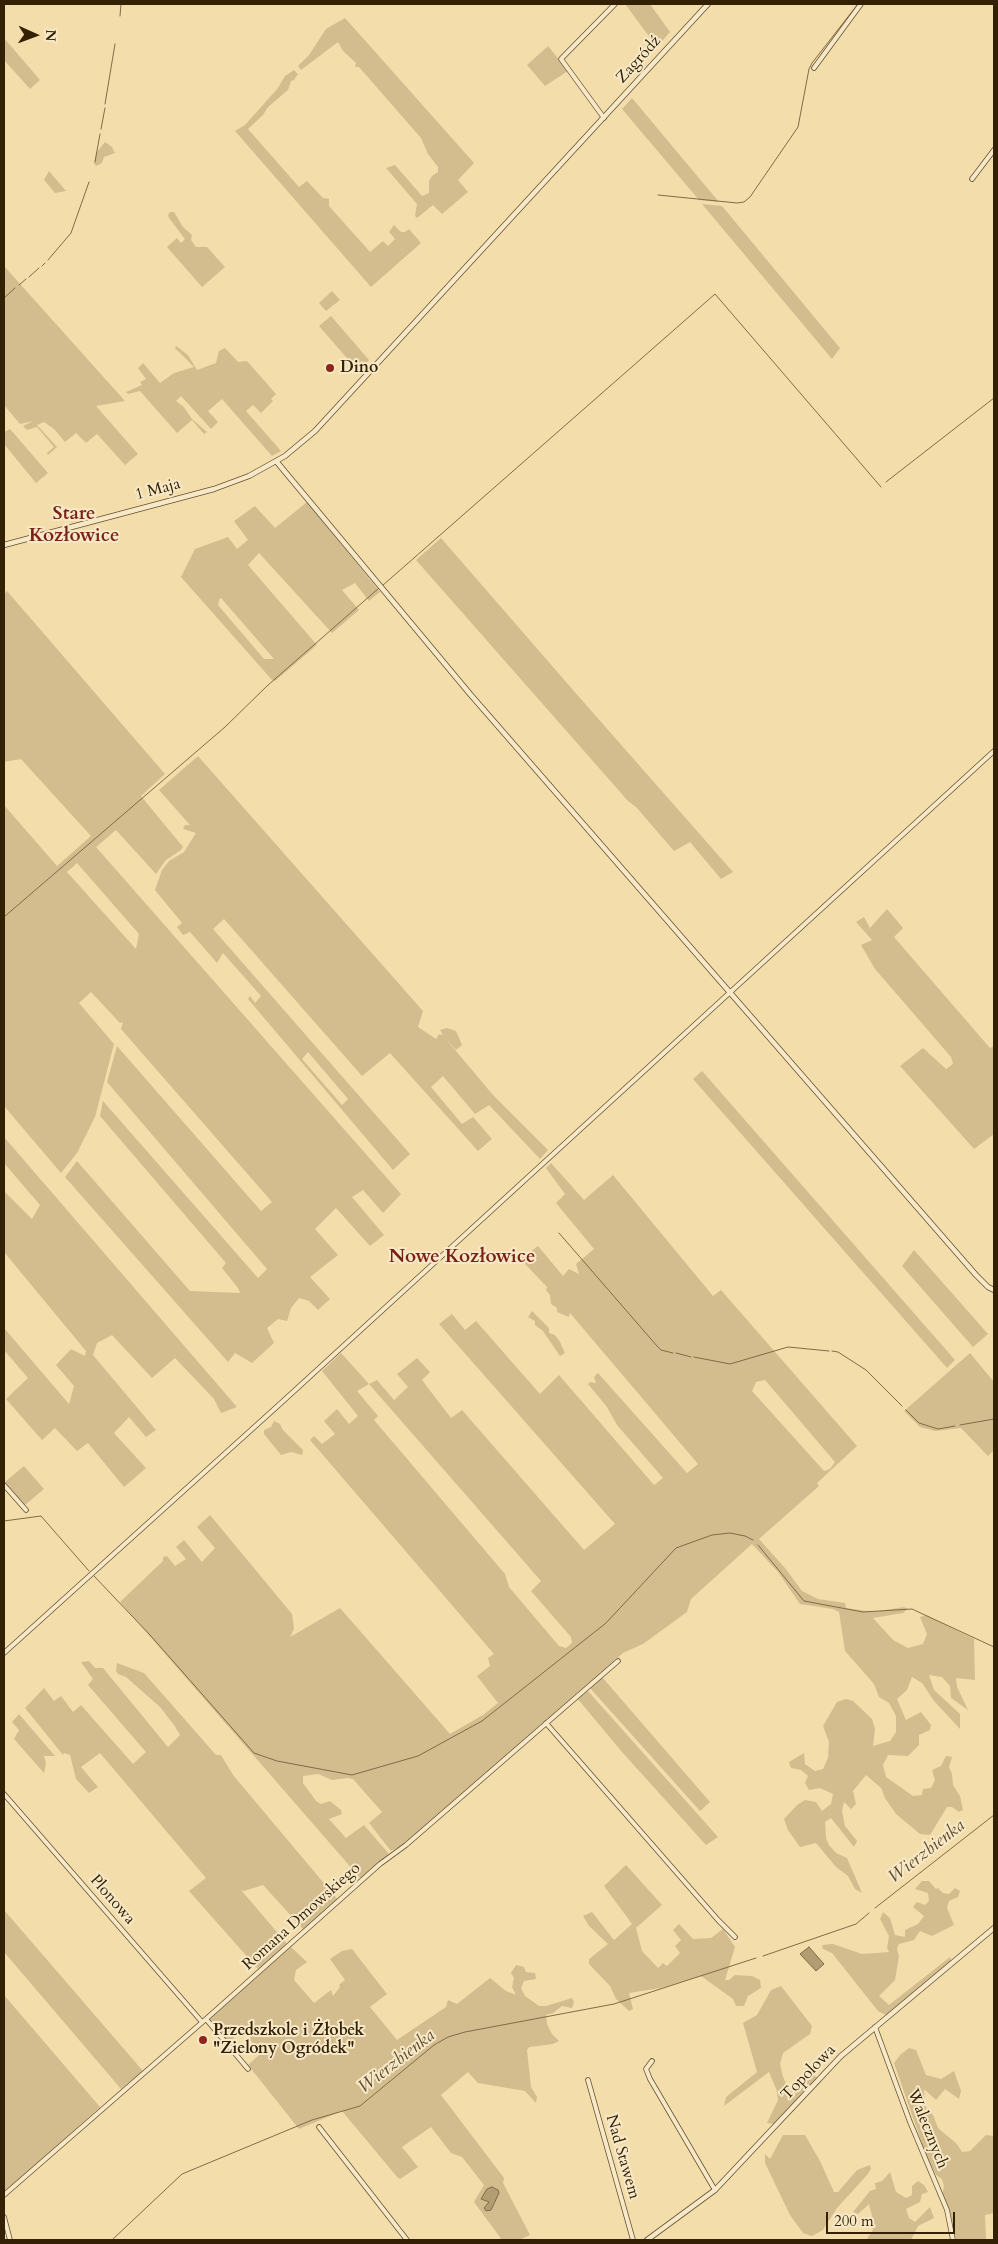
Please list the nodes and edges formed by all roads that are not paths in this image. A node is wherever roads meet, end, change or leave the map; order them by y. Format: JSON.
{"nodes":[{"id":1,"x":614,"y":4,"type":"edge"},
{"id":2,"x":708,"y":4,"type":"edge"},
{"id":3,"x":861,"y":4,"type":"edge"},
{"id":4,"x":814,"y":68,"type":"dead end"},
{"id":5,"x":604,"y":118,"type":"junction"},
{"id":6,"x":994,"y":150,"type":"edge"},
{"id":7,"x":972,"y":179,"type":"dead end"},
{"id":8,"x":276,"y":461,"type":"junction"},
{"id":9,"x":4,"y":545,"type":"edge"},
{"id":10,"x":994,"y":751,"type":"edge"},
{"id":11,"x":731,"y":993,"type":"junction"},
{"id":12,"x":994,"y":1290,"type":"edge"},
{"id":13,"x":4,"y":1485,"type":"edge"},
{"id":14,"x":26,"y":1510,"type":"dead end"},
{"id":15,"x":4,"y":1653,"type":"edge"},
{"id":16,"x":618,"y":1661,"type":"dead end"},
{"id":17,"x":546,"y":1723,"type":"junction"},
{"id":18,"x":4,"y":1794,"type":"edge"},
{"id":19,"x":994,"y":1928,"type":"edge"},
{"id":20,"x":735,"y":1937,"type":"dead end"},
{"id":21,"x":204,"y":2021,"type":"junction"},
{"id":22,"x":875,"y":2027,"type":"junction"},
{"id":23,"x":652,"y":2061,"type":"dead end"},
{"id":24,"x":248,"y":2069,"type":"dead end"},
{"id":25,"x":588,"y":2080,"type":"dead end"},
{"id":26,"x":319,"y":2127,"type":"dead end"},
{"id":27,"x":715,"y":2190,"type":"junction"},
{"id":28,"x":4,"y":2195,"type":"edge"},
{"id":29,"x":4,"y":2217,"type":"edge"},
{"id":30,"x":10,"y":2240,"type":"edge"},
{"id":31,"x":407,"y":2240,"type":"edge"},
{"id":32,"x":633,"y":2240,"type":"edge"},
{"id":33,"x":647,"y":2240,"type":"edge"},
{"id":34,"x":953,"y":2240,"type":"edge"}],
"edges":[{"from":1,"to":5,"type":"street"},
{"from":2,"to":5,"type":"street","name":"Zagródź"},
{"from":3,"to":4,"type":"street"},
{"from":5,"to":8,"type":"street","name":"Zagródź"},
{"from":6,"to":7,"type":"street"},
{"from":8,"to":9,"type":"street","name":"1 Maja"},
{"from":8,"to":11,"type":"street"},
{"from":10,"to":11,"type":"street"},
{"from":11,"to":12,"type":"street"},
{"from":11,"to":15,"type":"street"},
{"from":13,"to":14,"type":"street"},
{"from":16,"to":17,"type":"street","name":"Romana Dmowskiego"},
{"from":17,"to":20,"type":"street"},
{"from":17,"to":21,"type":"street","name":"Romana Dmowskiego"},
{"from":18,"to":21,"type":"street","name":"Plonowa"},
{"from":19,"to":22,"type":"street","name":"Topolowa"},
{"from":21,"to":24,"type":"street","name":"Plonowa"},
{"from":21,"to":28,"type":"street","name":"Romana Dmowskiego"},
{"from":22,"to":27,"type":"street","name":"Topolowa"},
{"from":22,"to":34,"type":"street","name":"Walecznych"},
{"from":23,"to":27,"type":"street"},
{"from":25,"to":32,"type":"street","name":"Nad Stawem"},
{"from":26,"to":31,"type":"street"},
{"from":27,"to":33,"type":"street","name":"Topolowa"},
{"from":29,"to":30,"type":"street"}]}
